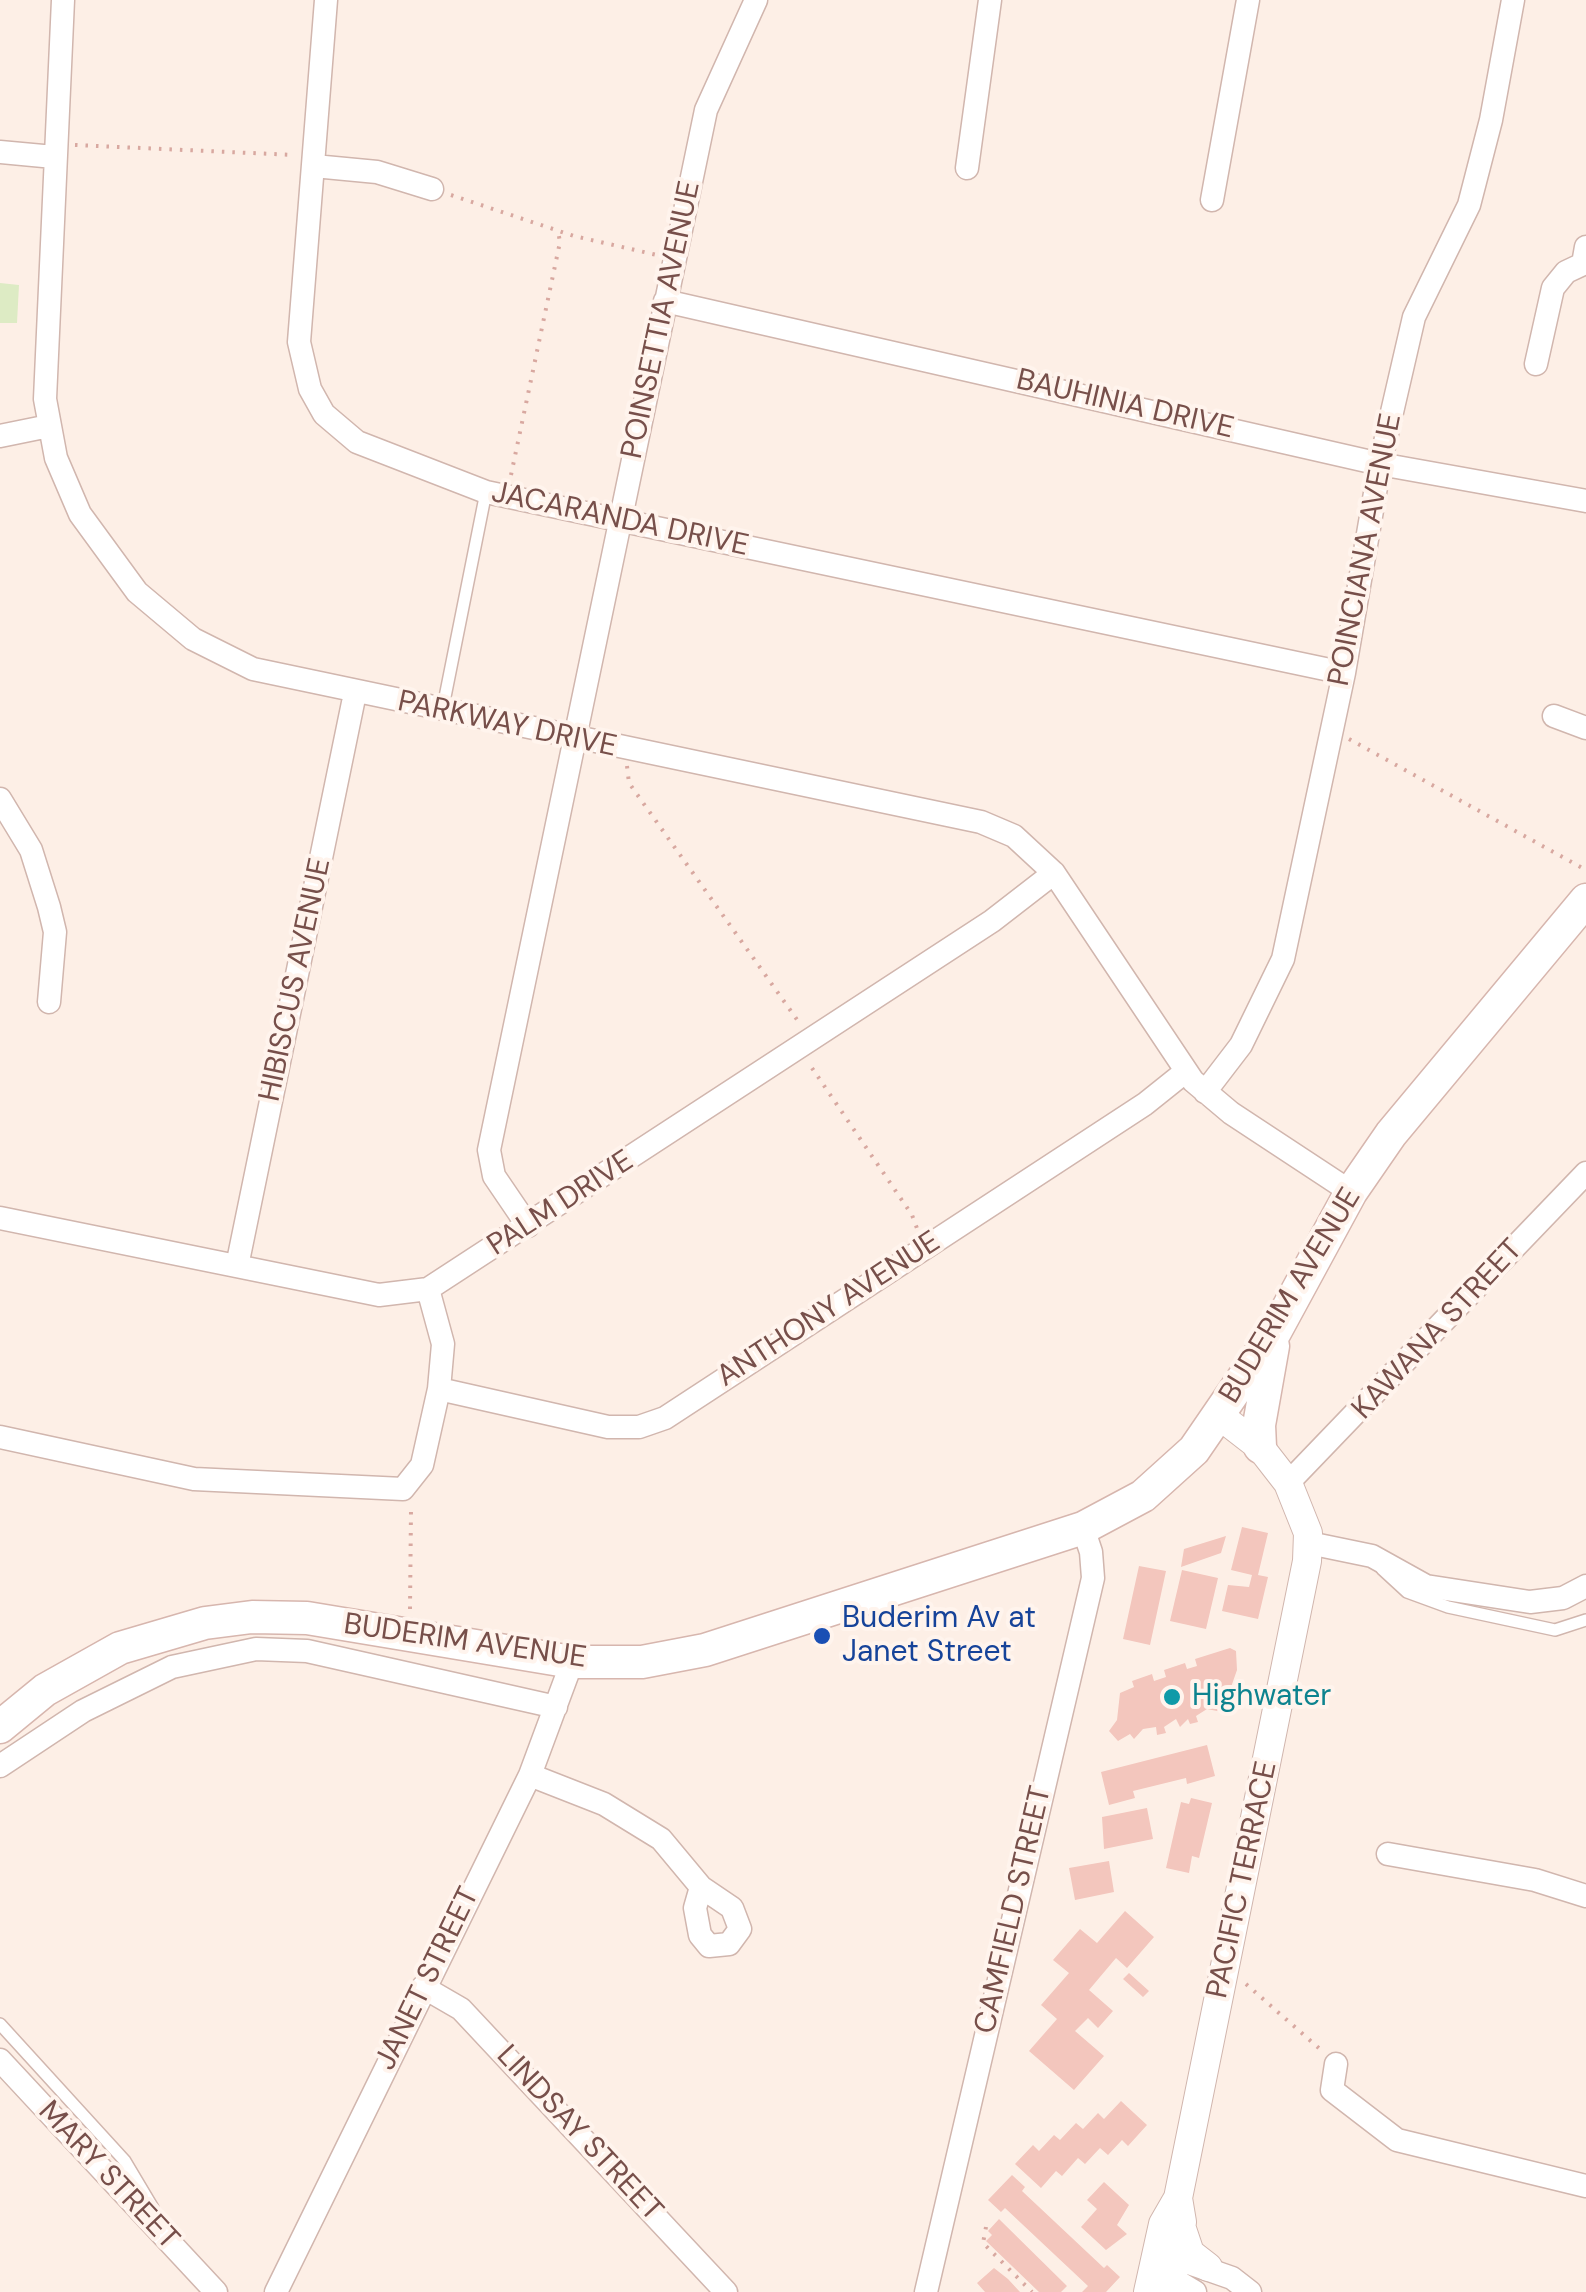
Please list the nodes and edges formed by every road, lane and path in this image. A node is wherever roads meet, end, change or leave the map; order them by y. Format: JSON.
{"nodes":[{"id":1,"x":62,"y":0,"type":"edge"},
{"id":2,"x":326,"y":0,"type":"edge"},
{"id":3,"x":756,"y":0,"type":"edge"},
{"id":4,"x":990,"y":0,"type":"edge"},
{"id":5,"x":1248,"y":0,"type":"edge"},
{"id":6,"x":1514,"y":0,"type":"edge"},
{"id":7,"x":55,"y":150,"type":"junction"},
{"id":8,"x":0,"y":152,"type":"edge"},
{"id":9,"x":314,"y":161,"type":"junction"},
{"id":10,"x":968,"y":168,"type":"dead end"},
{"id":11,"x":432,"y":189,"type":"joint"},
{"id":12,"x":1212,"y":200,"type":"dead end"},
{"id":13,"x":558,"y":230,"type":"junction"},
{"id":14,"x":1585,"y":259,"type":"edge"},
{"id":15,"x":674,"y":260,"type":"junction"},
{"id":16,"x":666,"y":300,"type":"junction"},
{"id":17,"x":1536,"y":364,"type":"dead end"},
{"id":18,"x":49,"y":426,"type":"junction"},
{"id":19,"x":0,"y":436,"type":"edge"},
{"id":20,"x":1380,"y":464,"type":"junction"},
{"id":21,"x":497,"y":494,"type":"junction"},
{"id":22,"x":1586,"y":501,"type":"edge"},
{"id":23,"x":620,"y":520,"type":"junction"},
{"id":24,"x":1344,"y":673,"type":"junction"},
{"id":25,"x":355,"y":693,"type":"junction"},
{"id":26,"x":442,"y":712,"type":"junction"},
{"id":27,"x":1554,"y":716,"type":"dead end"},
{"id":28,"x":1586,"y":728,"type":"edge"},
{"id":29,"x":1332,"y":729,"type":"junction"},
{"id":30,"x":575,"y":738,"type":"junction"},
{"id":31,"x":627,"y":766,"type":"dead end"},
{"id":32,"x":0,"y":799,"type":"edge"},
{"id":33,"x":1586,"y":870,"type":"edge"},
{"id":34,"x":1054,"y":873,"type":"junction"},
{"id":35,"x":1586,"y":900,"type":"edge"},
{"id":36,"x":48,"y":1002,"type":"dead end"},
{"id":37,"x":798,"y":1020,"type":"dead end"},
{"id":38,"x":812,"y":1068,"type":"dead end"},
{"id":39,"x":1185,"y":1072,"type":"junction"},
{"id":40,"x":1205,"y":1092,"type":"junction"},
{"id":41,"x":1586,"y":1174,"type":"edge"},
{"id":42,"x":1352,"y":1192,"type":"junction"},
{"id":43,"x":0,"y":1218,"type":"edge"},
{"id":44,"x":528,"y":1226,"type":"junction"},
{"id":45,"x":925,"y":1247,"type":"junction"},
{"id":46,"x":237,"y":1266,"type":"junction"},
{"id":47,"x":428,"y":1289,"type":"junction"},
{"id":48,"x":1275,"y":1332,"type":"junction"},
{"id":49,"x":439,"y":1389,"type":"junction"},
{"id":50,"x":1220,"y":1416,"type":"junction"},
{"id":51,"x":0,"y":1437,"type":"edge"},
{"id":52,"x":1260,"y":1447,"type":"junction"},
{"id":53,"x":410,"y":1484,"type":"junction"},
{"id":54,"x":1288,"y":1484,"type":"junction"},
{"id":55,"x":1082,"y":1528,"type":"junction"},
{"id":56,"x":1309,"y":1543,"type":"junction"},
{"id":57,"x":1372,"y":1556,"type":"junction"},
{"id":58,"x":1586,"y":1586,"type":"edge"},
{"id":59,"x":410,"y":1616,"type":"dead end"},
{"id":60,"x":1586,"y":1620,"type":"edge"},
{"id":61,"x":572,"y":1662,"type":"junction"},
{"id":62,"x":556,"y":1707,"type":"junction"},
{"id":63,"x":0,"y":1727,"type":"edge"},
{"id":64,"x":0,"y":1766,"type":"edge"},
{"id":65,"x":530,"y":1775,"type":"junction"},
{"id":66,"x":1388,"y":1854,"type":"dead end"},
{"id":67,"x":701,"y":1888,"type":"dead end"},
{"id":68,"x":1586,"y":1896,"type":"edge"},
{"id":69,"x":1246,"y":1984,"type":"dead end"},
{"id":70,"x":423,"y":1986,"type":"junction"},
{"id":71,"x":0,"y":2024,"type":"edge"},
{"id":72,"x":0,"y":2060,"type":"edge"},
{"id":73,"x":1336,"y":2064,"type":"joint"},
{"id":74,"x":1586,"y":2186,"type":"edge"},
{"id":75,"x":1178,"y":2198,"type":"junction"},
{"id":76,"x":146,"y":2217,"type":"junction"},
{"id":77,"x":986,"y":2226,"type":"dead end"},
{"id":78,"x":1175,"y":2279,"type":"edge"},
{"id":79,"x":216,"y":2292,"type":"edge"},
{"id":80,"x":276,"y":2292,"type":"edge"},
{"id":81,"x":726,"y":2292,"type":"edge"},
{"id":82,"x":926,"y":2292,"type":"edge"},
{"id":83,"x":1032,"y":2292,"type":"edge"},
{"id":84,"x":1250,"y":2292,"type":"edge"}],
"edges":[{"from":1,"to":7,"type":"street","name":"PARKWAY DRIVE"},
{"from":2,"to":9,"type":"street","name":"JACARANDA DRIVE"},
{"from":3,"to":15,"type":"street","name":"POINSETTIA AVENUE"},
{"from":4,"to":10,"type":"street"},
{"from":5,"to":12,"type":"street"},
{"from":6,"to":20,"type":"street","name":"POINCIANA AVENUE"},
{"from":7,"to":8,"type":"street"},
{"from":7,"to":9,"type":"path"},
{"from":7,"to":18,"type":"street","name":"PARKWAY DRIVE"},
{"from":9,"to":11,"type":"street"},
{"from":9,"to":21,"type":"street","name":"JACARANDA DRIVE"},
{"from":11,"to":13,"type":"path"},
{"from":13,"to":15,"type":"path"},
{"from":13,"to":21,"type":"path"},
{"from":14,"to":17,"type":"street"},
{"from":15,"to":16,"type":"street","name":"POINSETTIA AVENUE"},
{"from":16,"to":20,"type":"street","name":"BAUHINIA DRIVE"},
{"from":16,"to":23,"type":"street","name":"POINSETTIA AVENUE"},
{"from":18,"to":19,"type":"street"},
{"from":18,"to":25,"type":"street","name":"PARKWAY DRIVE"},
{"from":20,"to":22,"type":"street","name":"BAUHINIA DRIVE"},
{"from":20,"to":24,"type":"street","name":"POINCIANA AVENUE"},
{"from":21,"to":23,"type":"street","name":"JACARANDA DRIVE"},
{"from":21,"to":26,"type":"lane"},
{"from":23,"to":24,"type":"street","name":"JACARANDA DRIVE"},
{"from":23,"to":30,"type":"street","name":"POINSETTIA AVENUE"},
{"from":24,"to":29,"type":"street","name":"POINCIANA AVENUE"},
{"from":25,"to":26,"type":"street","name":"PARKWAY DRIVE"},
{"from":25,"to":46,"type":"street","name":"HIBISCUS AVENUE"},
{"from":26,"to":30,"type":"street","name":"PARKWAY DRIVE"},
{"from":27,"to":28,"type":"street"},
{"from":29,"to":33,"type":"path"},
{"from":29,"to":40,"type":"street","name":"POINCIANA AVENUE"},
{"from":30,"to":34,"type":"street","name":"PARKWAY DRIVE"},
{"from":30,"to":44,"type":"street","name":"POINSETTIA AVENUE"},
{"from":31,"to":37,"type":"path"},
{"from":32,"to":36,"type":"street"},
{"from":34,"to":39,"type":"street","name":"PARKWAY DRIVE"},
{"from":34,"to":44,"type":"street","name":"PALM DRIVE"},
{"from":35,"to":42,"type":"main road","name":"BUDERIM AVENUE"},
{"from":38,"to":45,"type":"path"},
{"from":39,"to":40,"type":"street","name":"PARKWAY DRIVE"},
{"from":39,"to":45,"type":"street","name":"ANTHONY AVENUE"},
{"from":40,"to":42,"type":"street","name":"PARKWAY DRIVE"},
{"from":41,"to":54,"type":"street","name":"KAWANA STREET"},
{"from":42,"to":48,"type":"main road","name":"BUDERIM AVENUE"},
{"from":43,"to":46,"type":"street","name":"PALM DRIVE"},
{"from":44,"to":47,"type":"street","name":"PALM DRIVE"},
{"from":45,"to":49,"type":"street","name":"ANTHONY AVENUE"},
{"from":46,"to":47,"type":"street","name":"PALM DRIVE"},
{"from":47,"to":49,"type":"street"},
{"from":48,"to":50,"type":"main road","name":"BUDERIM AVENUE"},
{"from":48,"to":52,"type":"main road"},
{"from":49,"to":53,"type":"street"},
{"from":50,"to":52,"type":"street","name":"PACIFIC TERRACE"},
{"from":50,"to":55,"type":"main road","name":"BUDERIM AVENUE"},
{"from":51,"to":53,"type":"street"},
{"from":52,"to":54,"type":"street","name":"PACIFIC TERRACE"},
{"from":53,"to":59,"type":"path"},
{"from":54,"to":56,"type":"street","name":"PACIFIC TERRACE"},
{"from":55,"to":61,"type":"main road","name":"BUDERIM AVENUE"},
{"from":55,"to":82,"type":"street","name":"CAMFIELD STREET"},
{"from":56,"to":57,"type":"street"},
{"from":56,"to":75,"type":"street","name":"PACIFIC TERRACE"},
{"from":57,"to":58,"type":"street"},
{"from":57,"to":60,"type":"lane"},
{"from":61,"to":62,"type":"street","name":"JANET STREET"},
{"from":61,"to":63,"type":"main road","name":"BUDERIM AVENUE"},
{"from":62,"to":64,"type":"street","name":"BUDERIM AVENUE"},
{"from":62,"to":65,"type":"street","name":"JANET STREET"},
{"from":65,"to":67,"type":"street"},
{"from":65,"to":70,"type":"street","name":"JANET STREET"},
{"from":66,"to":68,"type":"street"},
{"from":69,"to":73,"type":"path"},
{"from":70,"to":80,"type":"street","name":"JANET STREET"},
{"from":70,"to":81,"type":"street","name":"LINDSAY STREET"},
{"from":71,"to":76,"type":"lane"},
{"from":72,"to":76,"type":"street","name":"MARY STREET"},
{"from":73,"to":74,"type":"street"},
{"from":75,"to":78,"type":"street","name":"PACIFIC TERRACE"},
{"from":75,"to":78,"type":"street","name":"PACIFIC TERRACE"},
{"from":76,"to":79,"type":"street","name":"MARY STREET"},
{"from":77,"to":83,"type":"path"},
{"from":78,"to":84,"type":"street"}]}
